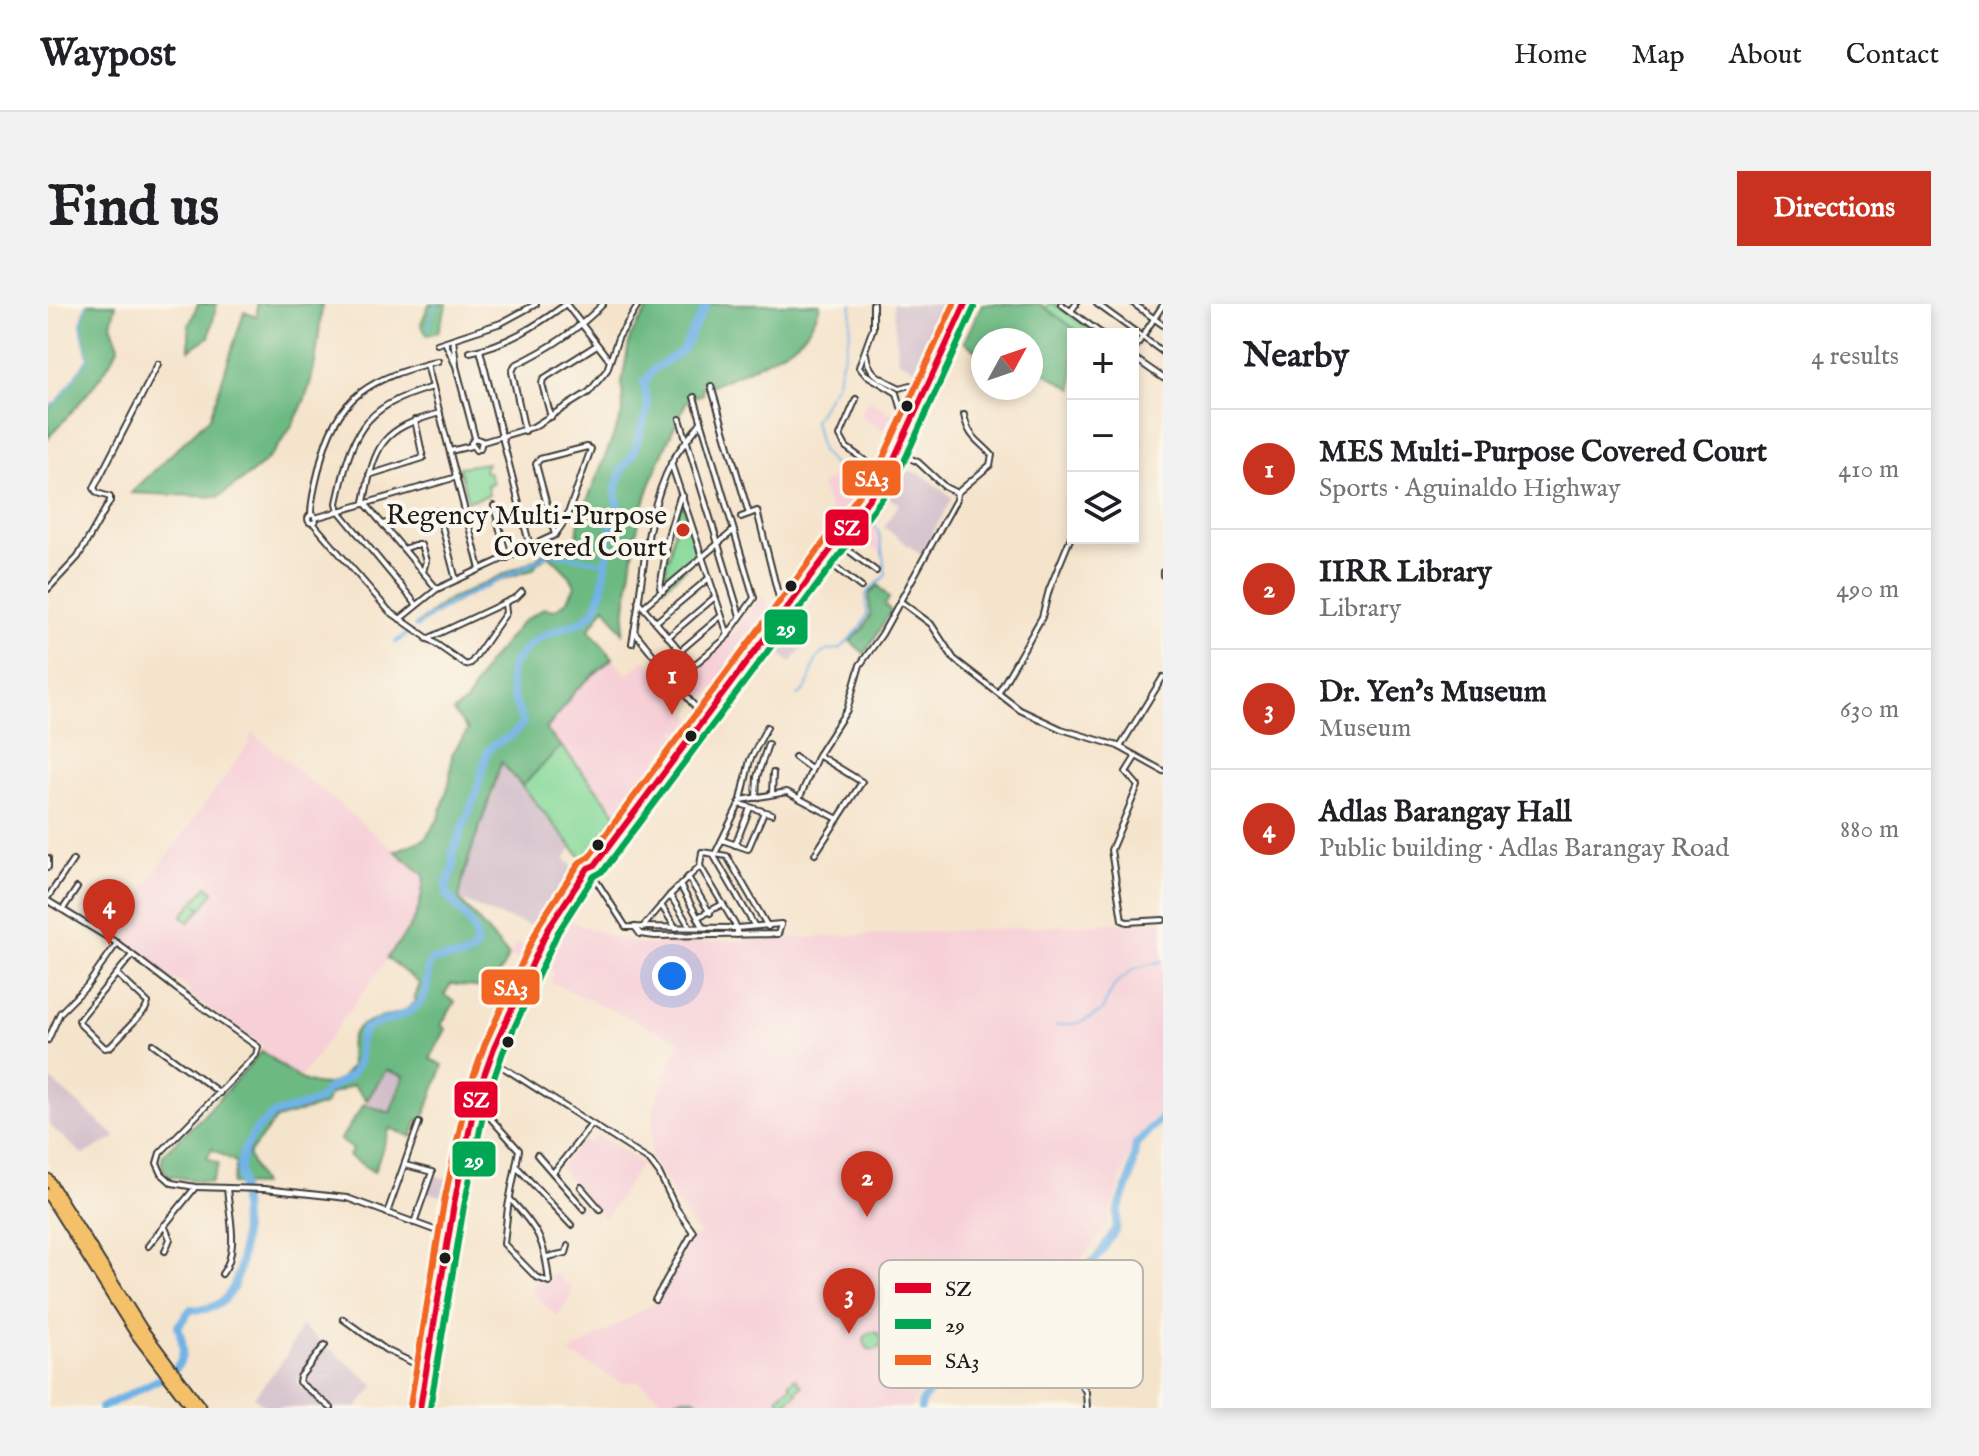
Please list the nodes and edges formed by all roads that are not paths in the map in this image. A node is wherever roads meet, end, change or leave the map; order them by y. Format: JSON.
{"nodes":[{"id":1,"x":536,"y":304,"type":"edge"},
{"id":2,"x":566,"y":304,"type":"edge"},
{"id":3,"x":603,"y":304,"type":"edge"},
{"id":4,"x":639,"y":304,"type":"edge"},
{"id":5,"x":873,"y":304,"type":"edge"},
{"id":6,"x":962,"y":304,"type":"edge"},
{"id":7,"x":1061,"y":304,"type":"edge"},
{"id":8,"x":1076,"y":304,"type":"edge"},
{"id":9,"x":1097,"y":304,"type":"edge"},
{"id":10,"x":1134,"y":304,"type":"edge"},
{"id":11,"x":1163,"y":305,"type":"edge"},
{"id":12,"x":1071,"y":311,"type":"junction"},
{"id":13,"x":1154,"y":319,"type":"junction"},
{"id":14,"x":582,"y":325,"type":"junction"},
{"id":15,"x":1163,"y":325,"type":"edge"},
{"id":16,"x":1094,"y":328,"type":"edge"},
{"id":17,"x":1142,"y":337,"type":"junction"},
{"id":18,"x":453,"y":339,"type":"junction"},
{"id":19,"x":445,"y":342,"type":"junction"},
{"id":20,"x":1139,"y":343,"type":"edge"},
{"id":21,"x":437,"y":344,"type":"dead end"},
{"id":22,"x":597,"y":345,"type":"junction"},
{"id":23,"x":480,"y":350,"type":"junction"},
{"id":24,"x":470,"y":352,"type":"dead end"},
{"id":25,"x":1163,"y":352,"type":"edge"},
{"id":26,"x":1139,"y":359,"type":"edge"},
{"id":27,"x":438,"y":361,"type":"dead end"},
{"id":28,"x":610,"y":361,"type":"junction"},
{"id":29,"x":158,"y":364,"type":"dead end"},
{"id":30,"x":427,"y":364,"type":"junction"},
{"id":31,"x":456,"y":366,"type":"junction"},
{"id":32,"x":1163,"y":378,"type":"edge"},
{"id":33,"x":711,"y":386,"type":"dead end"},
{"id":34,"x":891,"y":386,"type":"junction"},
{"id":35,"x":433,"y":387,"type":"junction"},
{"id":36,"x":906,"y":388,"type":"junction"},
{"id":37,"x":925,"y":388,"type":"junction"},
{"id":38,"x":694,"y":397,"type":"dead end"},
{"id":39,"x":856,"y":399,"type":"dead end"},
{"id":40,"x":900,"y":399,"type":"junction"},
{"id":41,"x":440,"y":413,"type":"junction"},
{"id":42,"x":912,"y":415,"type":"junction"},
{"id":43,"x":964,"y":415,"type":"dead end"},
{"id":44,"x":551,"y":417,"type":"junction"},
{"id":45,"x":680,"y":419,"type":"dead end"},
{"id":46,"x":415,"y":420,"type":"junction"},
{"id":47,"x":701,"y":422,"type":"junction"},
{"id":48,"x":525,"y":431,"type":"junction"},
{"id":49,"x":475,"y":438,"type":"junction"},
{"id":50,"x":503,"y":438,"type":"junction"},
{"id":51,"x":687,"y":441,"type":"junction"},
{"id":52,"x":483,"y":442,"type":"junction"},
{"id":53,"x":471,"y":445,"type":"junction"},
{"id":54,"x":450,"y":451,"type":"junction"},
{"id":55,"x":896,"y":452,"type":"junction"},
{"id":56,"x":671,"y":463,"type":"junction"},
{"id":57,"x":883,"y":474,"type":"junction"},
{"id":58,"x":369,"y":475,"type":"junction"},
{"id":59,"x":457,"y":477,"type":"junction"},
{"id":60,"x":957,"y":493,"type":"junction"},
{"id":61,"x":683,"y":496,"type":"junction"},
{"id":62,"x":364,"y":502,"type":"junction"},
{"id":63,"x":494,"y":506,"type":"dead end"},
{"id":64,"x":339,"y":511,"type":"junction"},
{"id":65,"x":749,"y":514,"type":"junction"},
{"id":66,"x":741,"y":517,"type":"dead end"},
{"id":67,"x":313,"y":519,"type":"junction"},
{"id":68,"x":383,"y":524,"type":"junction"},
{"id":69,"x":734,"y":530,"type":"junction"},
{"id":70,"x":555,"y":535,"type":"junction"},
{"id":71,"x":837,"y":542,"type":"junction"},
{"id":72,"x":718,"y":544,"type":"junction"},
{"id":73,"x":1068,"y":544,"type":"edge"},
{"id":74,"x":530,"y":547,"type":"junction"},
{"id":75,"x":404,"y":549,"type":"junction"},
{"id":76,"x":821,"y":556,"type":"junction"},
{"id":77,"x":507,"y":558,"type":"junction"},
{"id":78,"x":702,"y":558,"type":"junction"},
{"id":79,"x":480,"y":569,"type":"junction"},
{"id":80,"x":876,"y":571,"type":"dead end"},
{"id":81,"x":423,"y":572,"type":"junction"},
{"id":82,"x":709,"y":578,"type":"junction"},
{"id":83,"x":456,"y":580,"type":"junction"},
{"id":84,"x":861,"y":587,"type":"dead end"},
{"id":85,"x":48,"y":589,"type":"edge"},
{"id":86,"x":437,"y":589,"type":"junction"},
{"id":87,"x":663,"y":591,"type":"junction"},
{"id":88,"x":522,"y":592,"type":"dead end"},
{"id":89,"x":715,"y":597,"type":"junction"},
{"id":90,"x":638,"y":601,"type":"junction"},
{"id":91,"x":900,"y":601,"type":"junction"},
{"id":92,"x":505,"y":603,"type":"junction"},
{"id":93,"x":416,"y":604,"type":"junction"},
{"id":94,"x":785,"y":606,"type":"junction"},
{"id":95,"x":643,"y":607,"type":"junction"},
{"id":96,"x":721,"y":616,"type":"junction"},
{"id":97,"x":741,"y":617,"type":"junction"},
{"id":98,"x":400,"y":619,"type":"junction"},
{"id":99,"x":656,"y":622,"type":"junction"},
{"id":100,"x":634,"y":631,"type":"junction"},
{"id":101,"x":728,"y":635,"type":"junction"},
{"id":102,"x":668,"y":637,"type":"junction"},
{"id":103,"x":427,"y":639,"type":"junction"},
{"id":104,"x":632,"y":643,"type":"dead end"},
{"id":105,"x":680,"y":651,"type":"junction"},
{"id":106,"x":693,"y":666,"type":"junction"},
{"id":107,"x":1163,"y":677,"type":"edge"},
{"id":108,"x":676,"y":680,"type":"junction"},
{"id":109,"x":999,"y":692,"type":"junction"},
{"id":110,"x":704,"y":713,"type":"junction"},
{"id":111,"x":767,"y":727,"type":"dead end"},
{"id":112,"x":768,"y":744,"type":"dead end"},
{"id":113,"x":1120,"y":747,"type":"junction"},
{"id":114,"x":818,"y":755,"type":"junction"},
{"id":115,"x":1136,"y":756,"type":"junction"},
{"id":116,"x":795,"y":757,"type":"dead end"},
{"id":117,"x":811,"y":769,"type":"junction"},
{"id":118,"x":1163,"y":771,"type":"edge"},
{"id":119,"x":773,"y":773,"type":"dead end"},
{"id":120,"x":772,"y":793,"type":"junction"},
{"id":121,"x":800,"y":797,"type":"junction"},
{"id":122,"x":756,"y":798,"type":"junction"},
{"id":123,"x":740,"y":802,"type":"junction"},
{"id":124,"x":750,"y":808,"type":"junction"},
{"id":125,"x":764,"y":812,"type":"junction"},
{"id":126,"x":772,"y":814,"type":"dead end"},
{"id":127,"x":838,"y":819,"type":"junction"},
{"id":128,"x":722,"y":840,"type":"junction"},
{"id":129,"x":735,"y":845,"type":"junction"},
{"id":130,"x":714,"y":854,"type":"junction"},
{"id":131,"x":815,"y":854,"type":"dead end"},
{"id":132,"x":48,"y":859,"type":"edge"},
{"id":133,"x":73,"y":860,"type":"dead end"},
{"id":134,"x":700,"y":866,"type":"junction"},
{"id":135,"x":48,"y":867,"type":"edge"},
{"id":136,"x":588,"y":868,"type":"junction"},
{"id":137,"x":688,"y":877,"type":"junction"},
{"id":138,"x":680,"y":885,"type":"junction"},
{"id":139,"x":77,"y":888,"type":"dead end"},
{"id":140,"x":670,"y":895,"type":"junction"},
{"id":141,"x":48,"y":899,"type":"edge"},
{"id":142,"x":723,"y":904,"type":"junction"},
{"id":143,"x":661,"y":905,"type":"junction"},
{"id":144,"x":63,"y":909,"type":"junction"},
{"id":145,"x":710,"y":913,"type":"junction"},
{"id":146,"x":653,"y":916,"type":"junction"},
{"id":147,"x":698,"y":917,"type":"junction"},
{"id":148,"x":1163,"y":920,"type":"edge"},
{"id":149,"x":690,"y":927,"type":"junction"},
{"id":150,"x":703,"y":927,"type":"junction"},
{"id":151,"x":755,"y":927,"type":"junction"},
{"id":152,"x":768,"y":927,"type":"junction"},
{"id":153,"x":638,"y":928,"type":"junction"},
{"id":154,"x":662,"y":928,"type":"junction"},
{"id":155,"x":676,"y":928,"type":"junction"},
{"id":156,"x":737,"y":928,"type":"junction"},
{"id":157,"x":737,"y":935,"type":"junction"},
{"id":158,"x":117,"y":943,"type":"junction"},
{"id":159,"x":132,"y":955,"type":"junction"},
{"id":160,"x":117,"y":974,"type":"junction"},
{"id":161,"x":48,"y":1040,"type":"edge"},
{"id":162,"x":153,"y":1044,"type":"dead end"},
{"id":163,"x":490,"y":1059,"type":"junction"},
{"id":164,"x":220,"y":1093,"type":"junction"},
{"id":165,"x":473,"y":1109,"type":"junction"},
{"id":166,"x":419,"y":1123,"type":"dead end"},
{"id":167,"x":591,"y":1124,"type":"junction"},
{"id":168,"x":537,"y":1155,"type":"dead end"},
{"id":169,"x":405,"y":1165,"type":"junction"},
{"id":170,"x":517,"y":1167,"type":"junction"},
{"id":171,"x":553,"y":1173,"type":"junction"},
{"id":172,"x":48,"y":1179,"type":"edge"},
{"id":173,"x":195,"y":1187,"type":"junction"},
{"id":174,"x":581,"y":1187,"type":"dead end"},
{"id":175,"x":230,"y":1188,"type":"junction"},
{"id":176,"x":48,"y":1194,"type":"edge"},
{"id":177,"x":510,"y":1199,"type":"junction"},
{"id":178,"x":584,"y":1209,"type":"dead end"},
{"id":179,"x":600,"y":1209,"type":"dead end"},
{"id":180,"x":387,"y":1213,"type":"junction"},
{"id":181,"x":414,"y":1223,"type":"junction"},
{"id":182,"x":164,"y":1225,"type":"junction"},
{"id":183,"x":571,"y":1225,"type":"dead end"},
{"id":184,"x":449,"y":1236,"type":"junction"},
{"id":185,"x":148,"y":1246,"type":"dead end"},
{"id":186,"x":568,"y":1246,"type":"dead end"},
{"id":187,"x":165,"y":1251,"type":"dead end"},
{"id":188,"x":547,"y":1257,"type":"junction"},
{"id":189,"x":222,"y":1274,"type":"dead end"},
{"id":190,"x":655,"y":1300,"type":"dead end"},
{"id":191,"x":343,"y":1319,"type":"dead end"},
{"id":192,"x":325,"y":1345,"type":"dead end"},
{"id":193,"x":162,"y":1364,"type":"junction"},
{"id":194,"x":427,"y":1369,"type":"junction"},
{"id":195,"x":176,"y":1381,"type":"junction"},
{"id":196,"x":1084,"y":1388,"type":"edge"},
{"id":197,"x":190,"y":1408,"type":"edge"},
{"id":198,"x":201,"y":1408,"type":"edge"},
{"id":199,"x":331,"y":1408,"type":"edge"},
{"id":200,"x":420,"y":1408,"type":"edge"},
{"id":201,"x":1087,"y":1408,"type":"edge"}],
"edges":[{"from":1,"to":18,"type":"street"},
{"from":2,"to":14,"type":"street"},
{"from":2,"to":23,"type":"street"},
{"from":3,"to":14,"type":"street"},
{"from":4,"to":28,"type":"street"},
{"from":5,"to":34,"type":"street"},
{"from":6,"to":37,"type":"main road"},
{"from":7,"to":12,"type":"street"},
{"from":8,"to":12,"type":"street"},
{"from":9,"to":17,"type":"street"},
{"from":10,"to":13,"type":"street"},
{"from":11,"to":13,"type":"street"},
{"from":12,"to":16,"type":"street"},
{"from":13,"to":15,"type":"street"},
{"from":13,"to":17,"type":"street"},
{"from":14,"to":22,"type":"street"},
{"from":14,"to":48,"type":"street"},
{"from":17,"to":20,"type":"street"},
{"from":17,"to":25,"type":"street"},
{"from":18,"to":19,"type":"street"},
{"from":18,"to":31,"type":"street"},
{"from":19,"to":21,"type":"street"},
{"from":19,"to":31,"type":"street"},
{"from":22,"to":28,"type":"street"},
{"from":22,"to":44,"type":"street"},
{"from":23,"to":24,"type":"street"},
{"from":23,"to":50,"type":"street"},
{"from":26,"to":32,"type":"street"},
{"from":27,"to":30,"type":"street"},
{"from":28,"to":44,"type":"street"},
{"from":29,"to":85,"type":"street"},
{"from":30,"to":35,"type":"street"},
{"from":30,"to":67,"type":"street"},
{"from":31,"to":49,"type":"street"},
{"from":33,"to":65,"type":"street"},
{"from":34,"to":36,"type":"street"},
{"from":34,"to":40,"type":"street"},
{"from":35,"to":41,"type":"street"},
{"from":35,"to":64,"type":"street"},
{"from":36,"to":37,"type":"street"},
{"from":36,"to":40,"type":"street"},
{"from":37,"to":42,"type":"main road"},
{"from":38,"to":47,"type":"street"},
{"from":39,"to":57,"type":"street"},
{"from":40,"to":42,"type":"street"},
{"from":41,"to":46,"type":"street"},
{"from":41,"to":54,"type":"street"},
{"from":42,"to":55,"type":"main road"},
{"from":43,"to":60,"type":"street"},
{"from":44,"to":48,"type":"street"},
{"from":45,"to":51,"type":"street"},
{"from":46,"to":58,"type":"street"},
{"from":46,"to":58,"type":"street"},
{"from":47,"to":51,"type":"street"},
{"from":47,"to":69,"type":"street"},
{"from":48,"to":50,"type":"street"},
{"from":49,"to":52,"type":"street"},
{"from":49,"to":53,"type":"street"},
{"from":50,"to":52,"type":"street"},
{"from":50,"to":74,"type":"street"},
{"from":51,"to":56,"type":"street"},
{"from":51,"to":72,"type":"street"},
{"from":52,"to":53,"type":"street"},
{"from":53,"to":54,"type":"street"},
{"from":54,"to":59,"type":"street"},
{"from":55,"to":57,"type":"main road"},
{"from":55,"to":60,"type":"street"},
{"from":56,"to":61,"type":"street"},
{"from":56,"to":90,"type":"street"},
{"from":57,"to":71,"type":"main road"},
{"from":57,"to":76,"type":"main road"},
{"from":58,"to":62,"type":"street"},
{"from":59,"to":62,"type":"street"},
{"from":59,"to":79,"type":"street"},
{"from":60,"to":91,"type":"street"},
{"from":61,"to":78,"type":"street"},
{"from":61,"to":87,"type":"street"},
{"from":62,"to":64,"type":"street"},
{"from":62,"to":68,"type":"street"},
{"from":63,"to":77,"type":"street"},
{"from":64,"to":67,"type":"street"},
{"from":64,"to":93,"type":"street"},
{"from":65,"to":66,"type":"street"},
{"from":65,"to":94,"type":"street"},
{"from":67,"to":98,"type":"street"},
{"from":68,"to":75,"type":"street"},
{"from":68,"to":83,"type":"street"},
{"from":69,"to":72,"type":"street"},
{"from":69,"to":97,"type":"street"},
{"from":70,"to":70,"type":"street"},
{"from":70,"to":74,"type":"street"},
{"from":71,"to":76,"type":"main road"},
{"from":71,"to":80,"type":"street"},
{"from":72,"to":78,"type":"street"},
{"from":72,"to":97,"type":"street"},
{"from":73,"to":109,"type":"street"},
{"from":74,"to":77,"type":"street"},
{"from":75,"to":81,"type":"street"},
{"from":75,"to":81,"type":"street"},
{"from":76,"to":84,"type":"street"},
{"from":76,"to":94,"type":"main road"},
{"from":77,"to":79,"type":"street"},
{"from":78,"to":82,"type":"street"},
{"from":78,"to":87,"type":"street"},
{"from":79,"to":83,"type":"street"},
{"from":81,"to":86,"type":"street"},
{"from":82,"to":89,"type":"street"},
{"from":82,"to":99,"type":"street"},
{"from":83,"to":86,"type":"street"},
{"from":86,"to":93,"type":"street"},
{"from":87,"to":95,"type":"street"},
{"from":88,"to":92,"type":"street"},
{"from":89,"to":96,"type":"street"},
{"from":89,"to":102,"type":"street"},
{"from":90,"to":95,"type":"street"},
{"from":90,"to":100,"type":"street"},
{"from":91,"to":109,"type":"street"},
{"from":91,"to":114,"type":"street"},
{"from":92,"to":103,"type":"street"},
{"from":92,"to":103,"type":"street"},
{"from":93,"to":98,"type":"street"},
{"from":94,"to":110,"type":"main road"},
{"from":95,"to":99,"type":"street"},
{"from":96,"to":101,"type":"street"},
{"from":96,"to":105,"type":"street"},
{"from":97,"to":101,"type":"street"},
{"from":98,"to":103,"type":"street"},
{"from":99,"to":102,"type":"street"},
{"from":100,"to":104,"type":"street"},
{"from":100,"to":108,"type":"street"},
{"from":101,"to":106,"type":"street"},
{"from":102,"to":105,"type":"street"},
{"from":105,"to":106,"type":"street"},
{"from":106,"to":108,"type":"street"},
{"from":107,"to":113,"type":"street"},
{"from":108,"to":110,"type":"street"},
{"from":109,"to":113,"type":"street"},
{"from":110,"to":136,"type":"main road"},
{"from":111,"to":123,"type":"street"},
{"from":112,"to":122,"type":"street"},
{"from":113,"to":115,"type":"street"},
{"from":114,"to":117,"type":"street"},
{"from":114,"to":127,"type":"street"},
{"from":115,"to":118,"type":"street"},
{"from":115,"to":148,"type":"street"},
{"from":116,"to":117,"type":"street"},
{"from":117,"to":121,"type":"street"},
{"from":119,"to":120,"type":"street"},
{"from":120,"to":121,"type":"street"},
{"from":120,"to":122,"type":"street"},
{"from":121,"to":127,"type":"street"},
{"from":122,"to":123,"type":"street"},
{"from":123,"to":124,"type":"street"},
{"from":123,"to":128,"type":"street"},
{"from":124,"to":125,"type":"street"},
{"from":124,"to":129,"type":"street"},
{"from":125,"to":126,"type":"street"},
{"from":125,"to":129,"type":"street"},
{"from":127,"to":131,"type":"street"},
{"from":128,"to":129,"type":"street"},
{"from":128,"to":130,"type":"street"},
{"from":130,"to":134,"type":"street"},
{"from":130,"to":151,"type":"street"},
{"from":130,"to":152,"type":"street"},
{"from":132,"to":135,"type":"street"},
{"from":133,"to":141,"type":"street"},
{"from":134,"to":137,"type":"street"},
{"from":134,"to":142,"type":"street"},
{"from":136,"to":153,"type":"street"},
{"from":136,"to":163,"type":"main road"},
{"from":137,"to":138,"type":"street"},
{"from":137,"to":145,"type":"street"},
{"from":138,"to":140,"type":"street"},
{"from":138,"to":147,"type":"street"},
{"from":139,"to":144,"type":"street"},
{"from":140,"to":143,"type":"street"},
{"from":140,"to":149,"type":"street"},
{"from":141,"to":144,"type":"street"},
{"from":142,"to":145,"type":"street"},
{"from":142,"to":156,"type":"street"},
{"from":143,"to":146,"type":"street"},
{"from":143,"to":155,"type":"street"},
{"from":144,"to":158,"type":"street"},
{"from":145,"to":147,"type":"street"},
{"from":146,"to":153,"type":"street"},
{"from":146,"to":154,"type":"street"},
{"from":147,"to":150,"type":"street"},
{"from":149,"to":150,"type":"street"},
{"from":149,"to":155,"type":"street"},
{"from":150,"to":156,"type":"street"},
{"from":151,"to":152,"type":"street"},
{"from":151,"to":156,"type":"street"},
{"from":152,"to":157,"type":"street"},
{"from":153,"to":154,"type":"street"},
{"from":153,"to":157,"type":"street"},
{"from":154,"to":155,"type":"street"},
{"from":156,"to":157,"type":"street"},
{"from":158,"to":159,"type":"street"},
{"from":158,"to":161,"type":"street"},
{"from":159,"to":160,"type":"street"},
{"from":159,"to":164,"type":"street"},
{"from":160,"to":160,"type":"street"},
{"from":162,"to":164,"type":"street"},
{"from":163,"to":165,"type":"main road"},
{"from":163,"to":167,"type":"street"},
{"from":164,"to":173,"type":"street"},
{"from":165,"to":170,"type":"street"},
{"from":165,"to":184,"type":"main road"},
{"from":166,"to":169,"type":"street"},
{"from":167,"to":171,"type":"street"},
{"from":167,"to":190,"type":"street"},
{"from":168,"to":171,"type":"street"},
{"from":169,"to":180,"type":"street"},
{"from":169,"to":181,"type":"street"},
{"from":170,"to":177,"type":"street"},
{"from":170,"to":183,"type":"street"},
{"from":171,"to":178,"type":"street"},
{"from":172,"to":193,"type":"highway"},
{"from":173,"to":175,"type":"street"},
{"from":173,"to":182,"type":"street"},
{"from":174,"to":179,"type":"street"},
{"from":175,"to":180,"type":"street"},
{"from":175,"to":189,"type":"street"},
{"from":176,"to":193,"type":"highway"},
{"from":177,"to":188,"type":"street"},
{"from":177,"to":188,"type":"street"},
{"from":180,"to":181,"type":"street"},
{"from":181,"to":184,"type":"street"},
{"from":182,"to":185,"type":"street"},
{"from":182,"to":187,"type":"street"},
{"from":184,"to":194,"type":"main road"},
{"from":186,"to":188,"type":"street"},
{"from":191,"to":194,"type":"street"},
{"from":192,"to":199,"type":"street"},
{"from":193,"to":195,"type":"highway"},
{"from":194,"to":200,"type":"main road"},
{"from":195,"to":197,"type":"highway"},
{"from":195,"to":198,"type":"highway"},
{"from":196,"to":201,"type":"street"}]}
